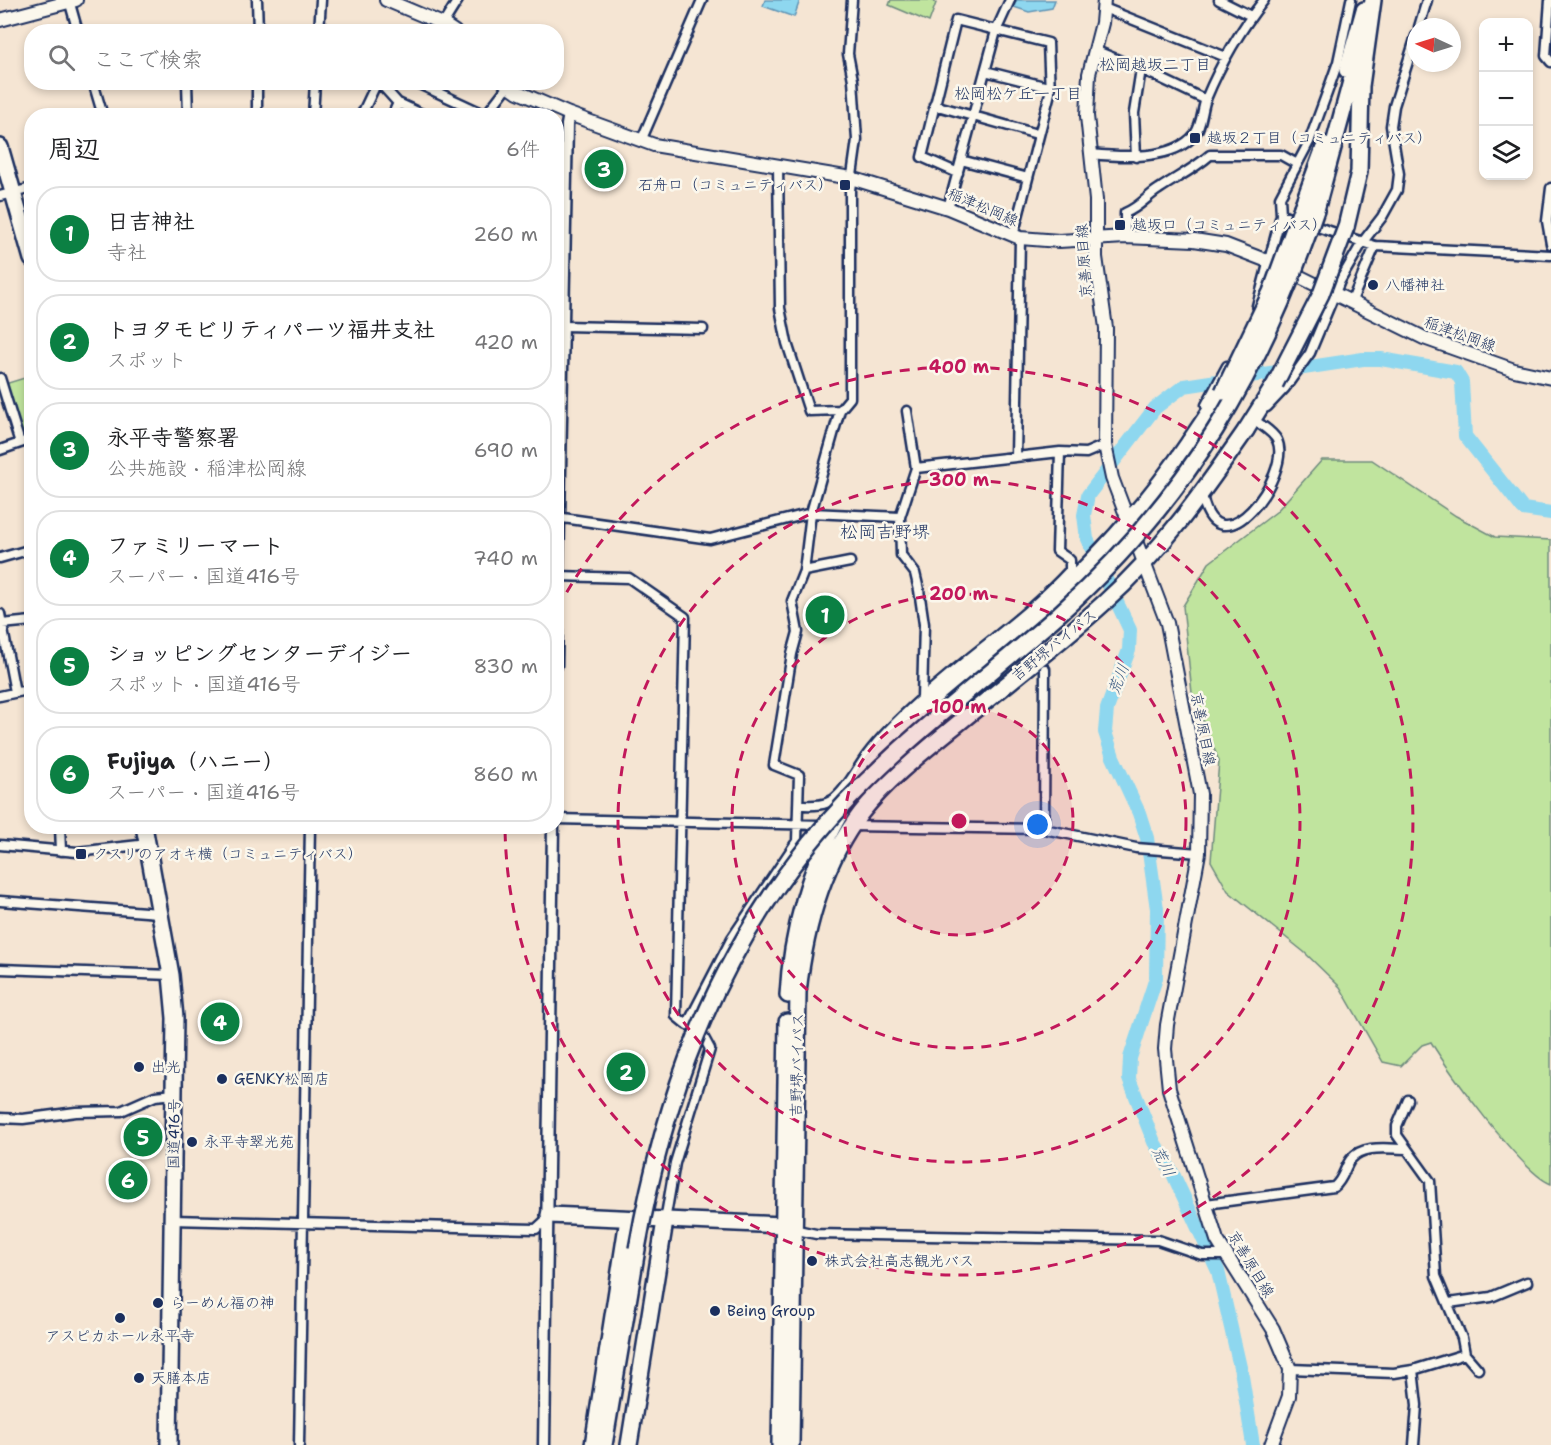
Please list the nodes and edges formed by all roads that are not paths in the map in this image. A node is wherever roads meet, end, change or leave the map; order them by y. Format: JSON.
{"nodes":[{"id":1,"x":257,"y":0,"type":"edge"},
{"id":2,"x":321,"y":0,"type":"edge"},
{"id":3,"x":386,"y":0,"type":"edge"},
{"id":4,"x":458,"y":0,"type":"edge"},
{"id":5,"x":702,"y":0,"type":"edge"},
{"id":6,"x":852,"y":0,"type":"edge"},
{"id":7,"x":1010,"y":0,"type":"edge"},
{"id":8,"x":1219,"y":0,"type":"edge"},
{"id":9,"x":1264,"y":0,"type":"edge"},
{"id":10,"x":1351,"y":0,"type":"edge"},
{"id":11,"x":1370,"y":0,"type":"edge"},
{"id":12,"x":1427,"y":0,"type":"edge"},
{"id":13,"x":1550,"y":0,"type":"edge"},
{"id":14,"x":71,"y":1,"type":"edge"},
{"id":15,"x":1104,"y":4,"type":"edge"},
{"id":16,"x":1251,"y":16,"type":"junction"},
{"id":17,"x":1422,"y":18,"type":"edge"},
{"id":18,"x":0,"y":20,"type":"edge"},
{"id":19,"x":76,"y":24,"type":"edge"},
{"id":20,"x":258,"y":24,"type":"edge"},
{"id":21,"x":320,"y":24,"type":"edge"},
{"id":22,"x":431,"y":24,"type":"edge"},
{"id":23,"x":442,"y":24,"type":"edge"},
{"id":24,"x":996,"y":32,"type":"junction"},
{"id":25,"x":1094,"y":50,"type":"junction"},
{"id":26,"x":1226,"y":57,"type":"junction"},
{"id":27,"x":1551,"y":62,"type":"edge"},
{"id":28,"x":1407,"y":65,"type":"edge"},
{"id":29,"x":1141,"y":69,"type":"junction"},
{"id":30,"x":985,"y":71,"type":"junction"},
{"id":31,"x":1048,"y":87,"type":"junction"},
{"id":32,"x":95,"y":90,"type":"edge"},
{"id":33,"x":187,"y":90,"type":"edge"},
{"id":34,"x":257,"y":90,"type":"edge"},
{"id":35,"x":315,"y":90,"type":"edge"},
{"id":36,"x":374,"y":90,"type":"edge"},
{"id":37,"x":386,"y":90,"type":"edge"},
{"id":38,"x":433,"y":90,"type":"edge"},
{"id":39,"x":502,"y":90,"type":"edge"},
{"id":40,"x":519,"y":90,"type":"edge"},
{"id":41,"x":1206,"y":100,"type":"junction"},
{"id":42,"x":398,"y":103,"type":"junction"},
{"id":43,"x":934,"y":105,"type":"junction"},
{"id":44,"x":101,"y":108,"type":"edge"},
{"id":45,"x":188,"y":108,"type":"edge"},
{"id":46,"x":257,"y":108,"type":"edge"},
{"id":47,"x":313,"y":108,"type":"edge"},
{"id":48,"x":365,"y":108,"type":"edge"},
{"id":49,"x":396,"y":108,"type":"edge"},
{"id":50,"x":409,"y":108,"type":"edge"},
{"id":51,"x":470,"y":108,"type":"edge"},
{"id":52,"x":490,"y":108,"type":"edge"},
{"id":53,"x":556,"y":108,"type":"edge"},
{"id":54,"x":564,"y":112,"type":"edge"},
{"id":55,"x":569,"y":114,"type":"junction"},
{"id":56,"x":973,"y":116,"type":"junction"},
{"id":57,"x":1037,"y":134,"type":"junction"},
{"id":58,"x":641,"y":141,"type":"junction"},
{"id":59,"x":0,"y":147,"type":"edge"},
{"id":60,"x":1091,"y":154,"type":"junction"},
{"id":61,"x":1136,"y":157,"type":"junction"},
{"id":62,"x":961,"y":160,"type":"junction"},
{"id":63,"x":1298,"y":164,"type":"junction"},
{"id":64,"x":778,"y":166,"type":"junction"},
{"id":65,"x":958,"y":172,"type":"junction"},
{"id":66,"x":851,"y":178,"type":"junction"},
{"id":67,"x":1028,"y":178,"type":"junction"},
{"id":68,"x":1551,"y":188,"type":"edge"},
{"id":69,"x":24,"y":190,"type":"edge"},
{"id":70,"x":6,"y":194,"type":"edge"},
{"id":71,"x":948,"y":208,"type":"junction"},
{"id":72,"x":1309,"y":209,"type":"junction"},
{"id":73,"x":1281,"y":215,"type":"junction"},
{"id":74,"x":564,"y":221,"type":"edge"},
{"id":75,"x":1016,"y":237,"type":"junction"},
{"id":76,"x":1125,"y":237,"type":"junction"},
{"id":77,"x":1097,"y":238,"type":"junction"},
{"id":78,"x":24,"y":239,"type":"edge"},
{"id":79,"x":1362,"y":243,"type":"junction"},
{"id":80,"x":1551,"y":244,"type":"edge"},
{"id":81,"x":1375,"y":246,"type":"junction"},
{"id":82,"x":1551,"y":255,"type":"edge"},
{"id":83,"x":1270,"y":262,"type":"junction"},
{"id":84,"x":1335,"y":295,"type":"junction"},
{"id":85,"x":1351,"y":303,"type":"junction"},
{"id":86,"x":564,"y":327,"type":"edge"},
{"id":87,"x":703,"y":329,"type":"dead end"},
{"id":88,"x":0,"y":378,"type":"edge"},
{"id":89,"x":1551,"y":378,"type":"edge"},
{"id":90,"x":1280,"y":386,"type":"junction"},
{"id":91,"x":1217,"y":394,"type":"junction"},
{"id":92,"x":840,"y":410,"type":"junction"},
{"id":93,"x":908,"y":411,"type":"dead end"},
{"id":94,"x":1251,"y":426,"type":"junction"},
{"id":95,"x":24,"y":442,"type":"edge"},
{"id":96,"x":20,"y":443,"type":"junction"},
{"id":97,"x":1105,"y":445,"type":"junction"},
{"id":98,"x":0,"y":450,"type":"edge"},
{"id":99,"x":1060,"y":452,"type":"junction"},
{"id":100,"x":1016,"y":457,"type":"junction"},
{"id":101,"x":916,"y":468,"type":"junction"},
{"id":102,"x":1202,"y":495,"type":"junction"},
{"id":103,"x":811,"y":513,"type":"junction"},
{"id":104,"x":900,"y":517,"type":"junction"},
{"id":105,"x":564,"y":518,"type":"edge"},
{"id":106,"x":1128,"y":522,"type":"junction"},
{"id":107,"x":24,"y":551,"type":"edge"},
{"id":108,"x":0,"y":558,"type":"edge"},
{"id":109,"x":850,"y":562,"type":"dead end"},
{"id":110,"x":1144,"y":564,"type":"junction"},
{"id":111,"x":804,"y":571,"type":"junction"},
{"id":112,"x":564,"y":576,"type":"edge"},
{"id":113,"x":0,"y":614,"type":"edge"},
{"id":114,"x":24,"y":622,"type":"edge"},
{"id":115,"x":2,"y":624,"type":"junction"},
{"id":116,"x":1045,"y":669,"type":"dead end"},
{"id":117,"x":24,"y":691,"type":"edge"},
{"id":118,"x":15,"y":693,"type":"junction"},
{"id":119,"x":0,"y":696,"type":"edge"},
{"id":120,"x":922,"y":698,"type":"junction"},
{"id":121,"x":798,"y":805,"type":"junction"},
{"id":122,"x":564,"y":819,"type":"edge"},
{"id":123,"x":681,"y":822,"type":"junction"},
{"id":124,"x":798,"y":824,"type":"junction"},
{"id":125,"x":834,"y":825,"type":"junction"},
{"id":126,"x":852,"y":826,"type":"junction"},
{"id":127,"x":1044,"y":829,"type":"junction"},
{"id":128,"x":60,"y":834,"type":"edge"},
{"id":129,"x":146,"y":834,"type":"edge"},
{"id":130,"x":310,"y":834,"type":"edge"},
{"id":131,"x":553,"y":834,"type":"edge"},
{"id":132,"x":148,"y":844,"type":"junction"},
{"id":133,"x":0,"y":845,"type":"edge"},
{"id":134,"x":61,"y":851,"type":"junction"},
{"id":135,"x":1199,"y":853,"type":"junction"},
{"id":136,"x":0,"y":901,"type":"edge"},
{"id":137,"x":159,"y":913,"type":"junction"},
{"id":138,"x":0,"y":969,"type":"edge"},
{"id":139,"x":171,"y":975,"type":"junction"},
{"id":140,"x":704,"y":1038,"type":"dead end"},
{"id":141,"x":175,"y":1094,"type":"junction"},
{"id":142,"x":1407,"y":1100,"type":"dead end"},
{"id":143,"x":0,"y":1118,"type":"edge"},
{"id":144,"x":1406,"y":1149,"type":"junction"},
{"id":145,"x":1206,"y":1204,"type":"junction"},
{"id":146,"x":549,"y":1215,"type":"junction"},
{"id":147,"x":172,"y":1220,"type":"junction"},
{"id":148,"x":628,"y":1220,"type":"junction"},
{"id":149,"x":665,"y":1221,"type":"junction"},
{"id":150,"x":303,"y":1225,"type":"junction"},
{"id":151,"x":788,"y":1227,"type":"junction"},
{"id":152,"x":1222,"y":1256,"type":"junction"},
{"id":153,"x":633,"y":1277,"type":"junction"},
{"id":154,"x":1527,"y":1282,"type":"dead end"},
{"id":155,"x":1449,"y":1303,"type":"junction"},
{"id":156,"x":1465,"y":1354,"type":"junction"},
{"id":157,"x":1290,"y":1369,"type":"junction"},
{"id":158,"x":1478,"y":1369,"type":"dead end"},
{"id":159,"x":1413,"y":1370,"type":"junction"},
{"id":160,"x":169,"y":1445,"type":"edge"},
{"id":161,"x":299,"y":1445,"type":"edge"},
{"id":162,"x":544,"y":1445,"type":"edge"},
{"id":163,"x":593,"y":1445,"type":"edge"},
{"id":164,"x":604,"y":1445,"type":"edge"},
{"id":165,"x":614,"y":1445,"type":"edge"},
{"id":166,"x":629,"y":1445,"type":"edge"},
{"id":167,"x":780,"y":1445,"type":"edge"},
{"id":168,"x":791,"y":1445,"type":"edge"},
{"id":169,"x":1271,"y":1445,"type":"edge"},
{"id":170,"x":1414,"y":1445,"type":"edge"}],
"edges":[{"from":1,"to":20,"type":"street"},
{"from":2,"to":21,"type":"street"},
{"from":3,"to":22,"type":"main road"},
{"from":4,"to":23,"type":"street"},
{"from":5,"to":58,"type":"street"},
{"from":6,"to":66,"type":"street"},
{"from":7,"to":24,"type":"street"},
{"from":8,"to":16,"type":"street"},
{"from":9,"to":16,"type":"street"},
{"from":10,"to":63,"type":"street"},
{"from":11,"to":72,"type":"highway"},
{"from":11,"to":90,"type":"highway","name":"吉野堺バイパス","bridge":true},
{"from":12,"to":17,"type":"street"},
{"from":13,"to":27,"type":"street"},
{"from":14,"to":18,"type":"main road"},
{"from":14,"to":19,"type":"street"},
{"from":15,"to":25,"type":"main road","name":"京善原目線"},
{"from":15,"to":26,"type":"street"},
{"from":16,"to":26,"type":"street"},
{"from":24,"to":30,"type":"street"},
{"from":24,"to":31,"type":"street"},
{"from":24,"to":43,"type":"street"},
{"from":25,"to":29,"type":"street"},
{"from":25,"to":60,"type":"main road","name":"京善原目線"},
{"from":26,"to":41,"type":"street"},
{"from":28,"to":79,"type":"street"},
{"from":29,"to":41,"type":"street"},
{"from":29,"to":61,"type":"street"},
{"from":30,"to":31,"type":"street"},
{"from":30,"to":56,"type":"street"},
{"from":31,"to":57,"type":"street"},
{"from":32,"to":44,"type":"street"},
{"from":33,"to":45,"type":"street"},
{"from":34,"to":46,"type":"street"},
{"from":35,"to":47,"type":"street"},
{"from":36,"to":48,"type":"street"},
{"from":37,"to":42,"type":"street"},
{"from":38,"to":51,"type":"street"},
{"from":39,"to":52,"type":"street"},
{"from":40,"to":53,"type":"main road","name":"稲津松岡線"},
{"from":41,"to":61,"type":"street"},
{"from":42,"to":49,"type":"street"},
{"from":42,"to":50,"type":"street"},
{"from":43,"to":56,"type":"street"},
{"from":43,"to":65,"type":"street"},
{"from":54,"to":55,"type":"main road","name":"稲津松岡線"},
{"from":55,"to":58,"type":"main road","name":"稲津松岡線"},
{"from":55,"to":74,"type":"street"},
{"from":56,"to":57,"type":"street"},
{"from":56,"to":62,"type":"street"},
{"from":57,"to":67,"type":"street"},
{"from":58,"to":64,"type":"main road","name":"稲津松岡線"},
{"from":59,"to":70,"type":"highway"},
{"from":60,"to":61,"type":"street"},
{"from":60,"to":77,"type":"main road","name":"京善原目線"},
{"from":62,"to":65,"type":"street"},
{"from":62,"to":67,"type":"street"},
{"from":63,"to":73,"type":"street"},
{"from":63,"to":76,"type":"street"},
{"from":64,"to":66,"type":"main road","name":"稲津松岡線"},
{"from":64,"to":92,"type":"street"},
{"from":65,"to":71,"type":"street"},
{"from":66,"to":71,"type":"main road","name":"稲津松岡線"},
{"from":66,"to":92,"type":"street"},
{"from":67,"to":75,"type":"street"},
{"from":68,"to":80,"type":"street"},
{"from":69,"to":70,"type":"street"},
{"from":70,"to":78,"type":"highway"},
{"from":71,"to":75,"type":"main road","name":"稲津松岡線"},
{"from":72,"to":91,"type":"highway","name":"吉野堺バイパス","bridge":true},
{"from":72,"to":153,"type":"highway","bridge":true},
{"from":73,"to":79,"type":"street"},
{"from":73,"to":83,"type":"street"},
{"from":75,"to":77,"type":"main road","name":"稲津松岡線"},
{"from":75,"to":100,"type":"street"},
{"from":76,"to":77,"type":"main road","name":"稲津松岡線"},
{"from":76,"to":83,"type":"main road","name":"稲津松岡線"},
{"from":77,"to":97,"type":"main road","name":"京善原目線"},
{"from":79,"to":81,"type":"street"},
{"from":79,"to":84,"type":"street"},
{"from":81,"to":82,"type":"street"},
{"from":81,"to":85,"type":"street"},
{"from":83,"to":84,"type":"main road","name":"稲津松岡線"},
{"from":83,"to":91,"type":"street"},
{"from":84,"to":85,"type":"main road","name":"稲津松岡線"},
{"from":84,"to":90,"type":"street"},
{"from":85,"to":89,"type":"main road","name":"稲津松岡線"},
{"from":86,"to":87,"type":"street"},
{"from":88,"to":96,"type":"street"},
{"from":90,"to":94,"type":"highway","name":"吉野堺バイパス"},
{"from":91,"to":106,"type":"highway","name":"吉野堺バイパス"},
{"from":92,"to":103,"type":"street"},
{"from":93,"to":101,"type":"street"},
{"from":94,"to":102,"type":"highway","name":"吉野堺バイパス"},
{"from":94,"to":102,"type":"street"},
{"from":95,"to":96,"type":"street"},
{"from":96,"to":98,"type":"street"},
{"from":97,"to":99,"type":"street"},
{"from":97,"to":106,"type":"main road","name":"京善原目線"},
{"from":99,"to":100,"type":"street"},
{"from":99,"to":120,"type":"street"},
{"from":100,"to":101,"type":"street"},
{"from":101,"to":104,"type":"street"},
{"from":102,"to":110,"type":"highway","name":"吉野堺バイパス"},
{"from":103,"to":104,"type":"street"},
{"from":103,"to":105,"type":"street"},
{"from":103,"to":111,"type":"street"},
{"from":104,"to":120,"type":"street"},
{"from":106,"to":110,"type":"main road","name":"京善原目線"},
{"from":106,"to":125,"type":"highway","name":"吉野堺バイパス"},
{"from":107,"to":108,"type":"street"},
{"from":109,"to":111,"type":"street"},
{"from":110,"to":126,"type":"highway","name":"吉野堺バイパス"},
{"from":110,"to":135,"type":"main road","name":"京善原目線"},
{"from":111,"to":121,"type":"street"},
{"from":112,"to":123,"type":"street"},
{"from":113,"to":115,"type":"street"},
{"from":114,"to":115,"type":"street"},
{"from":115,"to":118,"type":"street"},
{"from":116,"to":127,"type":"street"},
{"from":117,"to":118,"type":"street"},
{"from":118,"to":119,"type":"street"},
{"from":120,"to":121,"type":"street"},
{"from":121,"to":124,"type":"street"},
{"from":122,"to":123,"type":"street"},
{"from":123,"to":124,"type":"street"},
{"from":123,"to":124,"type":"street"},
{"from":124,"to":125,"type":"street"},
{"from":125,"to":126,"type":"street"},
{"from":125,"to":151,"type":"highway","name":"吉野堺バイパス"},
{"from":126,"to":127,"type":"street"},
{"from":126,"to":151,"type":"highway","name":"吉野堺バイパス"},
{"from":127,"to":135,"type":"street"},
{"from":128,"to":134,"type":"street"},
{"from":129,"to":132,"type":"highway","name":"国道416号"},
{"from":130,"to":150,"type":"street"},
{"from":131,"to":146,"type":"street"},
{"from":132,"to":134,"type":"street"},
{"from":132,"to":137,"type":"highway","name":"国道416号"},
{"from":133,"to":134,"type":"street"},
{"from":135,"to":145,"type":"main road","name":"京善原目線"},
{"from":136,"to":137,"type":"street"},
{"from":137,"to":139,"type":"highway","name":"国道416号"},
{"from":138,"to":139,"type":"street"},
{"from":139,"to":141,"type":"highway","name":"国道416号"},
{"from":140,"to":149,"type":"street"},
{"from":141,"to":143,"type":"street"},
{"from":141,"to":147,"type":"highway","name":"国道416号"},
{"from":142,"to":144,"type":"street"},
{"from":144,"to":145,"type":"street"},
{"from":144,"to":155,"type":"street"},
{"from":145,"to":152,"type":"main road","name":"京善原目線"},
{"from":146,"to":148,"type":"highway"},
{"from":146,"to":150,"type":"street"},
{"from":146,"to":162,"type":"street"},
{"from":147,"to":150,"type":"street"},
{"from":147,"to":160,"type":"highway","name":"国道416号"},
{"from":148,"to":149,"type":"highway"},
{"from":148,"to":163,"type":"highway"},
{"from":149,"to":151,"type":"highway"},
{"from":149,"to":166,"type":"highway"},
{"from":150,"to":161,"type":"street"},
{"from":151,"to":152,"type":"street"},
{"from":151,"to":167,"type":"highway","name":"吉野堺バイパス"},
{"from":151,"to":168,"type":"highway","name":"吉野堺バイパス"},
{"from":152,"to":157,"type":"main road","name":"京善原目線"},
{"from":153,"to":164,"type":"highway"},
{"from":153,"to":165,"type":"highway"},
{"from":154,"to":155,"type":"street"},
{"from":155,"to":156,"type":"street"},
{"from":156,"to":158,"type":"street"},
{"from":156,"to":159,"type":"street"},
{"from":157,"to":159,"type":"street"},
{"from":157,"to":169,"type":"main road","name":"京善原目線"},
{"from":159,"to":170,"type":"street"}]}
